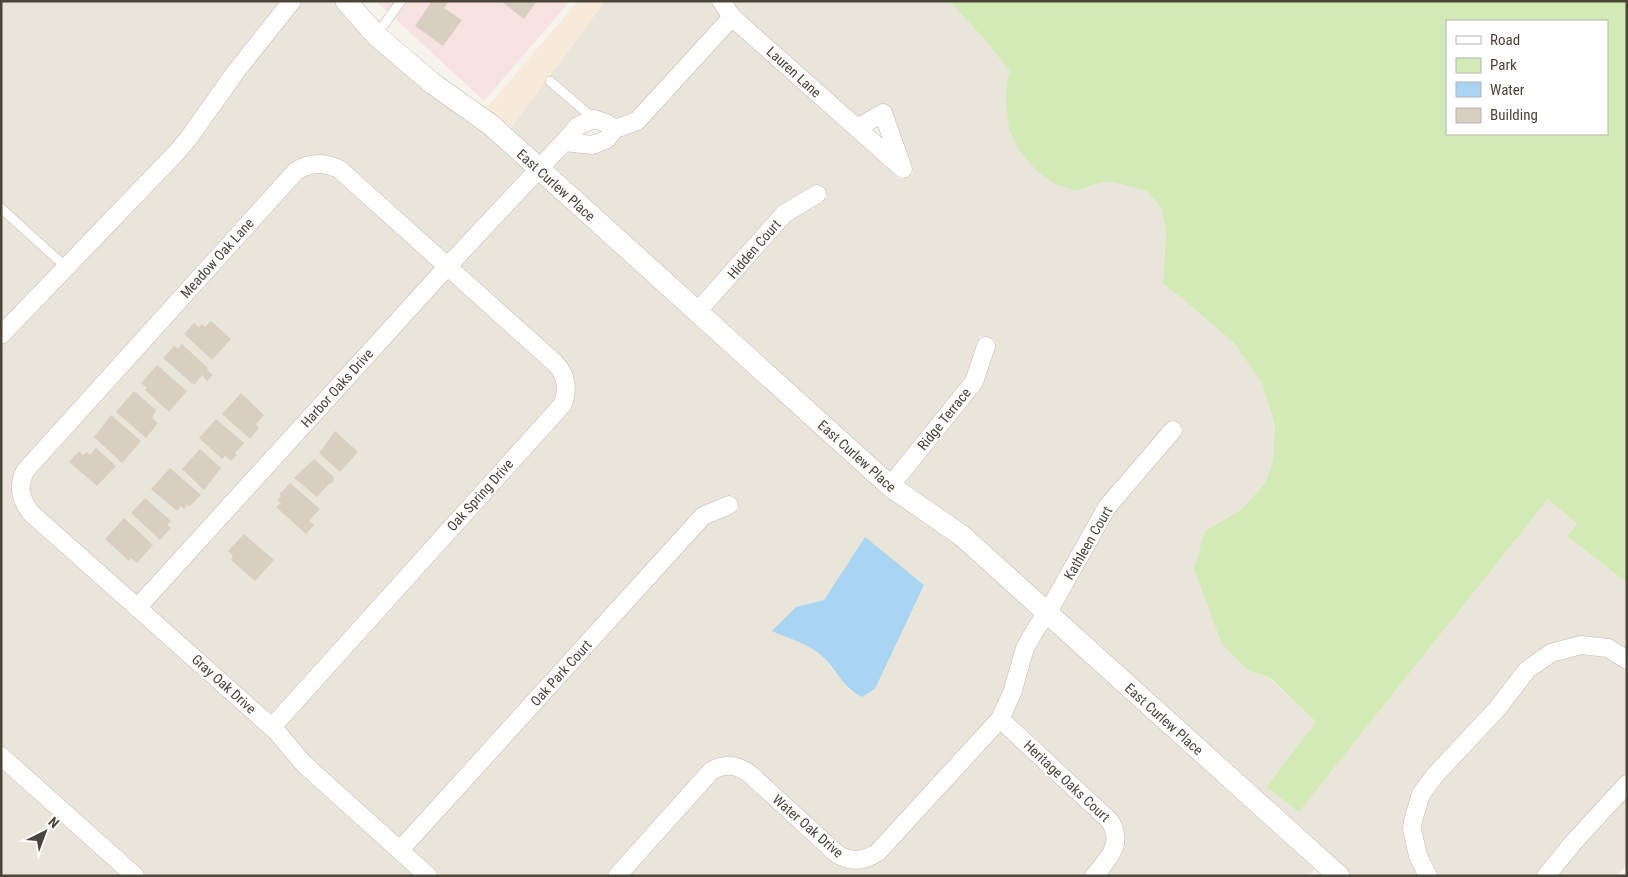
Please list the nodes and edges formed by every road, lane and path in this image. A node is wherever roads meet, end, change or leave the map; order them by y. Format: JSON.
{"nodes":[{"id":1,"x":292,"y":1,"type":"edge"},
{"id":2,"x":346,"y":1,"type":"edge"},
{"id":3,"x":402,"y":1,"type":"edge"},
{"id":4,"x":721,"y":1,"type":"edge"},
{"id":5,"x":732,"y":17,"type":"junction"},
{"id":6,"x":376,"y":34,"type":"junction"},
{"id":7,"x":550,"y":81,"type":"dead end"},
{"id":8,"x":594,"y":119,"type":"junction"},
{"id":9,"x":615,"y":128,"type":"junction"},
{"id":10,"x":857,"y":128,"type":"dead end"},
{"id":11,"x":564,"y":142,"type":"junction"},
{"id":12,"x":538,"y":168,"type":"junction"},
{"id":13,"x":817,"y":194,"type":"dead end"},
{"id":14,"x":1,"y":208,"type":"edge"},
{"id":15,"x":447,"y":267,"type":"junction"},
{"id":16,"x":66,"y":268,"type":"junction"},
{"id":17,"x":698,"y":312,"type":"junction"},
{"id":18,"x":1,"y":335,"type":"edge"},
{"id":19,"x":986,"y":346,"type":"dead end"},
{"id":20,"x":1173,"y":430,"type":"dead end"},
{"id":21,"x":890,"y":486,"type":"junction"},
{"id":22,"x":21,"y":493,"type":"joint"},
{"id":23,"x":728,"y":505,"type":"dead end"},
{"id":24,"x":137,"y":608,"type":"junction"},
{"id":25,"x":1047,"y":614,"type":"junction"},
{"id":26,"x":1627,"y":660,"type":"edge"},
{"id":27,"x":1000,"y":719,"type":"junction"},
{"id":28,"x":272,"y":727,"type":"junction"},
{"id":29,"x":1,"y":756,"type":"edge"},
{"id":30,"x":1627,"y":784,"type":"edge"},
{"id":31,"x":400,"y":850,"type":"junction"},
{"id":32,"x":1329,"y":872,"type":"edge"},
{"id":33,"x":135,"y":876,"type":"edge"},
{"id":34,"x":428,"y":876,"type":"edge"},
{"id":35,"x":617,"y":876,"type":"edge"},
{"id":36,"x":1094,"y":876,"type":"edge"},
{"id":37,"x":1428,"y":876,"type":"edge"},
{"id":38,"x":1546,"y":876,"type":"edge"}],
"edges":[{"from":1,"to":16,"type":"street"},
{"from":2,"to":6,"type":"street","name":"East Curlew Place"},
{"from":3,"to":6,"type":"lane"},
{"from":4,"to":5,"type":"street","name":"Lauren Lane"},
{"from":5,"to":9,"type":"street"},
{"from":5,"to":10,"type":"street","name":"Lauren Lane"},
{"from":6,"to":12,"type":"street","name":"East Curlew Place"},
{"from":7,"to":8,"type":"lane"},
{"from":8,"to":9,"type":"street"},
{"from":8,"to":11,"type":"street"},
{"from":9,"to":11,"type":"street"},
{"from":11,"to":12,"type":"street"},
{"from":12,"to":15,"type":"street","name":"Harbor Oaks Drive"},
{"from":12,"to":17,"type":"street","name":"East Curlew Place"},
{"from":13,"to":17,"type":"street","name":"Hidden Court"},
{"from":14,"to":16,"type":"lane"},
{"from":15,"to":22,"type":"street","name":"Meadow Oak Lane"},
{"from":15,"to":24,"type":"street","name":"Harbor Oaks Drive"},
{"from":15,"to":28,"type":"street","name":"Oak Spring Drive"},
{"from":16,"to":18,"type":"street"},
{"from":17,"to":21,"type":"street","name":"East Curlew Place"},
{"from":19,"to":21,"type":"street","name":"Ridge Terrace"},
{"from":20,"to":25,"type":"street","name":"Kathleen Court"},
{"from":21,"to":25,"type":"street","name":"East Curlew Place"},
{"from":22,"to":24,"type":"street","name":"Gray Oak Drive"},
{"from":23,"to":31,"type":"street","name":"Oak Park Court"},
{"from":24,"to":28,"type":"street","name":"Gray Oak Drive"},
{"from":25,"to":27,"type":"street","name":"Water Oak Drive"},
{"from":25,"to":32,"type":"street","name":"East Curlew Place"},
{"from":26,"to":37,"type":"street"},
{"from":27,"to":35,"type":"street","name":"Water Oak Drive"},
{"from":27,"to":36,"type":"street","name":"Heritage Oaks Court"},
{"from":28,"to":31,"type":"street","name":"Gray Oak Drive"},
{"from":29,"to":33,"type":"street"},
{"from":30,"to":38,"type":"street"},
{"from":31,"to":34,"type":"street","name":"Gray Oak Drive"}]}
